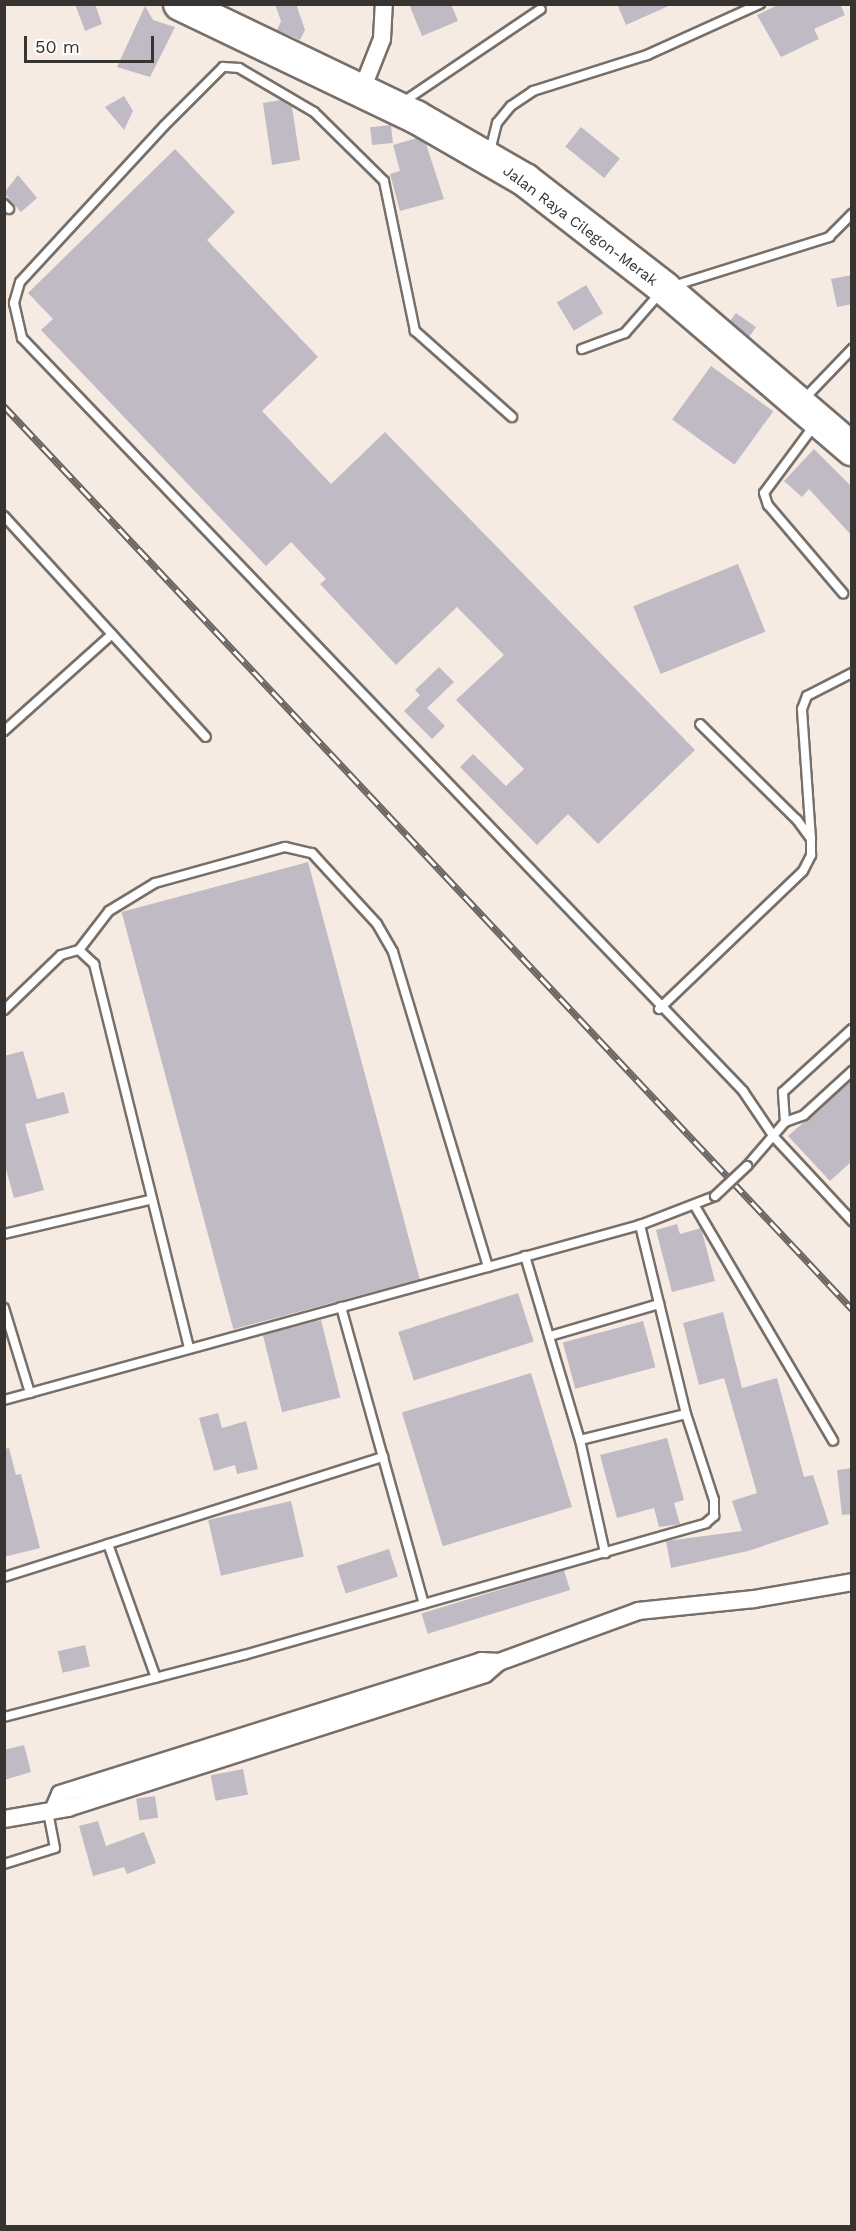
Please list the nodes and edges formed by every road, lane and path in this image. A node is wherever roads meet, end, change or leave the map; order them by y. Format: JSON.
{"nodes":[{"id":1,"x":384,"y":4,"type":"edge"},
{"id":2,"x":760,"y":4,"type":"edge"},
{"id":3,"x":186,"y":6,"type":"edge"},
{"id":4,"x":541,"y":9,"type":"dead end"},
{"id":5,"x":362,"y":92,"type":"junction"},
{"id":6,"x":396,"y":108,"type":"junction"},
{"id":7,"x":488,"y":157,"type":"junction"},
{"id":8,"x":852,"y":214,"type":"edge"},
{"id":9,"x":664,"y":288,"type":"junction"},
{"id":10,"x":582,"y":349,"type":"dead end"},
{"id":11,"x":852,"y":350,"type":"edge"},
{"id":12,"x":808,"y":413,"type":"junction"},
{"id":13,"x":512,"y":417,"type":"dead end"},
{"id":14,"x":852,"y":449,"type":"edge"},
{"id":15,"x":4,"y":516,"type":"edge"},
{"id":16,"x":843,"y":592,"type":"dead end"},
{"id":17,"x":112,"y":634,"type":"junction"},
{"id":18,"x":852,"y":673,"type":"edge"},
{"id":19,"x":700,"y":724,"type":"dead end"},
{"id":20,"x":4,"y":731,"type":"edge"},
{"id":21,"x":206,"y":737,"type":"dead end"},
{"id":22,"x":811,"y":839,"type":"junction"},
{"id":23,"x":79,"y":950,"type":"junction"},
{"id":24,"x":658,"y":1009,"type":"junction"},
{"id":25,"x":4,"y":1010,"type":"edge"},
{"id":26,"x":852,"y":1029,"type":"edge"},
{"id":27,"x":852,"y":1071,"type":"edge"},
{"id":28,"x":785,"y":1122,"type":"junction"},
{"id":29,"x":774,"y":1137,"type":"junction"},
{"id":30,"x":149,"y":1200,"type":"junction"},
{"id":31,"x":696,"y":1208,"type":"junction"},
{"id":32,"x":852,"y":1221,"type":"edge"},
{"id":33,"x":640,"y":1225,"type":"junction"},
{"id":34,"x":4,"y":1234,"type":"edge"},
{"id":35,"x":525,"y":1256,"type":"junction"},
{"id":36,"x":488,"y":1267,"type":"junction"},
{"id":37,"x":660,"y":1304,"type":"junction"},
{"id":38,"x":341,"y":1307,"type":"junction"},
{"id":39,"x":4,"y":1308,"type":"edge"},
{"id":40,"x":550,"y":1336,"type":"junction"},
{"id":41,"x":189,"y":1348,"type":"junction"},
{"id":42,"x":30,"y":1393,"type":"junction"},
{"id":43,"x":4,"y":1400,"type":"edge"},
{"id":44,"x":686,"y":1414,"type":"junction"},
{"id":45,"x":580,"y":1440,"type":"junction"},
{"id":46,"x":833,"y":1441,"type":"dead end"},
{"id":47,"x":383,"y":1457,"type":"junction"},
{"id":48,"x":108,"y":1544,"type":"junction"},
{"id":49,"x":604,"y":1553,"type":"junction"},
{"id":50,"x":4,"y":1577,"type":"edge"},
{"id":51,"x":852,"y":1582,"type":"edge"},
{"id":52,"x":424,"y":1604,"type":"junction"},
{"id":53,"x":156,"y":1678,"type":"junction"},
{"id":54,"x":4,"y":1717,"type":"edge"},
{"id":55,"x":51,"y":1807,"type":"junction"},
{"id":56,"x":4,"y":1819,"type":"edge"},
{"id":57,"x":4,"y":1864,"type":"edge"}],
"edges":[{"from":1,"to":5,"type":"street"},
{"from":2,"to":7,"type":"lane"},
{"from":3,"to":5,"type":"highway","name":"Jalan Raya Cilegon-Merak"},
{"from":4,"to":6,"type":"lane"},
{"from":5,"to":6,"type":"highway","name":"Jalan Raya Cilegon-Merak"},
{"from":6,"to":7,"type":"highway","name":"Jalan Raya Cilegon-Merak"},
{"from":7,"to":9,"type":"highway","name":"Jalan Raya Cilegon-Merak"},
{"from":8,"to":9,"type":"lane"},
{"from":9,"to":10,"type":"lane"},
{"from":9,"to":12,"type":"highway","name":"Jalan Raya Cilegon-Merak"},
{"from":11,"to":12,"type":"lane"},
{"from":12,"to":14,"type":"highway","name":"Jalan Raya Cilegon-Merak"},
{"from":12,"to":16,"type":"lane"},
{"from":13,"to":24,"type":"lane"},
{"from":15,"to":17,"type":"lane"},
{"from":17,"to":20,"type":"lane"},
{"from":17,"to":21,"type":"lane"},
{"from":18,"to":22,"type":"lane"},
{"from":19,"to":22,"type":"lane"},
{"from":22,"to":24,"type":"lane"},
{"from":23,"to":25,"type":"lane"},
{"from":23,"to":30,"type":"lane"},
{"from":23,"to":36,"type":"lane"},
{"from":24,"to":29,"type":"lane"},
{"from":26,"to":28,"type":"lane"},
{"from":27,"to":28,"type":"lane"},
{"from":28,"to":29,"type":"lane"},
{"from":29,"to":31,"type":"lane","bridge":true},
{"from":29,"to":32,"type":"lane"},
{"from":30,"to":34,"type":"lane"},
{"from":30,"to":41,"type":"lane"},
{"from":31,"to":33,"type":"lane"},
{"from":31,"to":46,"type":"lane"},
{"from":33,"to":35,"type":"lane"},
{"from":33,"to":37,"type":"lane"},
{"from":35,"to":36,"type":"lane"},
{"from":35,"to":40,"type":"lane"},
{"from":36,"to":38,"type":"lane"},
{"from":37,"to":40,"type":"lane"},
{"from":37,"to":44,"type":"lane"},
{"from":38,"to":41,"type":"lane"},
{"from":38,"to":47,"type":"lane"},
{"from":39,"to":42,"type":"lane"},
{"from":40,"to":45,"type":"lane"},
{"from":41,"to":42,"type":"lane"},
{"from":42,"to":43,"type":"lane"},
{"from":44,"to":45,"type":"lane"},
{"from":44,"to":49,"type":"lane"},
{"from":45,"to":49,"type":"lane"},
{"from":47,"to":48,"type":"lane"},
{"from":47,"to":52,"type":"lane"},
{"from":48,"to":50,"type":"lane"},
{"from":48,"to":53,"type":"lane"},
{"from":49,"to":52,"type":"lane"},
{"from":51,"to":55,"type":"street"},
{"from":52,"to":53,"type":"lane"},
{"from":53,"to":54,"type":"lane"},
{"from":55,"to":56,"type":"street"},
{"from":55,"to":57,"type":"lane"}]}
